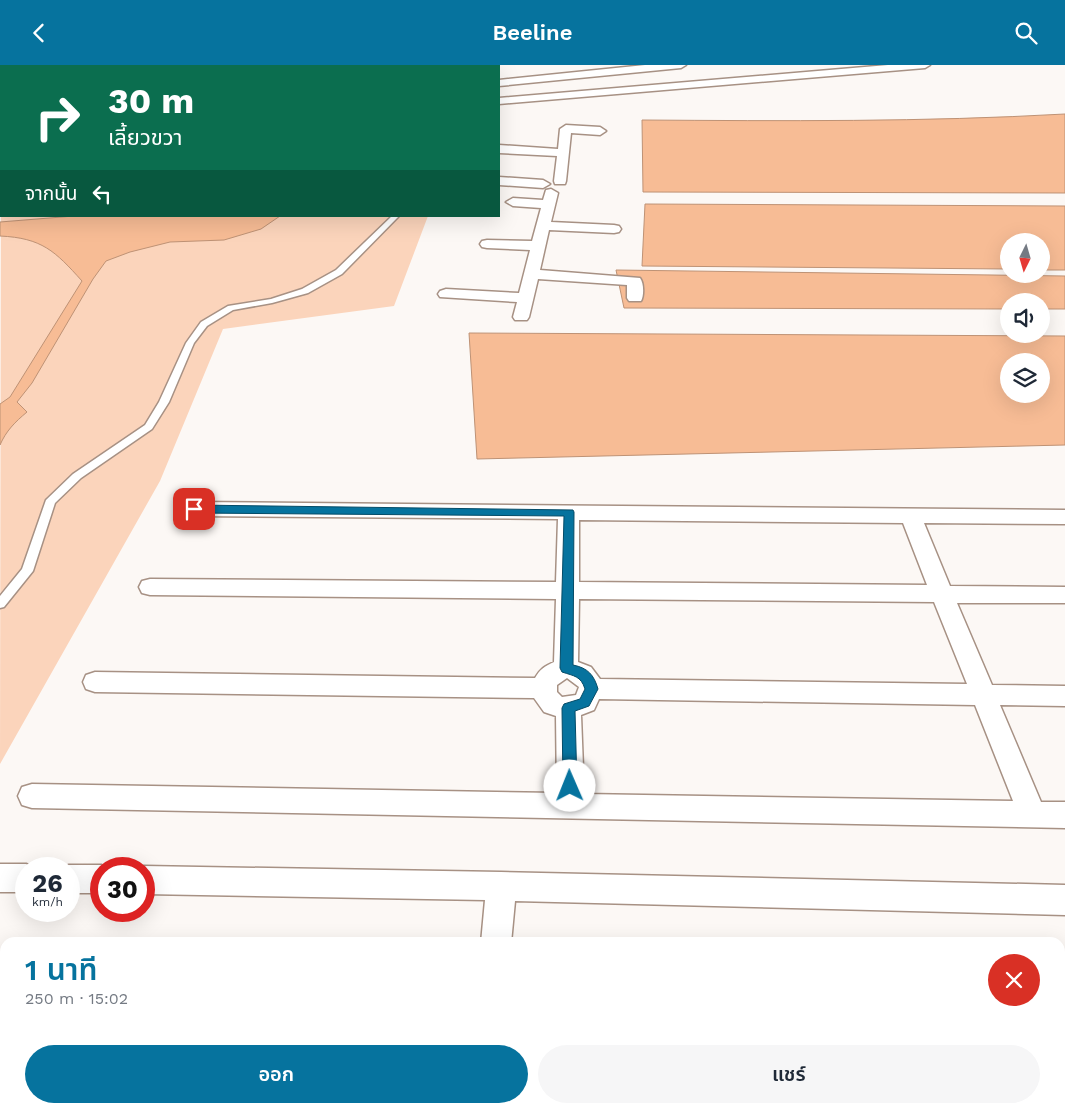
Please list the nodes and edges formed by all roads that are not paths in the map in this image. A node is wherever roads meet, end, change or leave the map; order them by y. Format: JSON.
{"nodes":[{"id":1,"x":681,"y":65,"type":"edge"},
{"id":2,"x":810,"y":65,"type":"edge"},
{"id":3,"x":925,"y":65,"type":"edge"},
{"id":4,"x":507,"y":71,"type":"dead end"},
{"id":5,"x":822,"y":73,"type":"junction"},
{"id":6,"x":566,"y":75,"type":"junction"},
{"id":7,"x":544,"y":78,"type":"junction"},
{"id":8,"x":500,"y":83,"type":"edge"},
{"id":9,"x":557,"y":96,"type":"junction"},
{"id":10,"x":500,"y":101,"type":"edge"},
{"id":11,"x":600,"y":131,"type":"dead end"},
{"id":12,"x":500,"y":149,"type":"edge"},
{"id":13,"x":563,"y":153,"type":"junction"},
{"id":14,"x":500,"y":181,"type":"edge"},
{"id":15,"x":560,"y":181,"type":"junction"},
{"id":16,"x":547,"y":194,"type":"junction"},
{"id":17,"x":513,"y":202,"type":"dead end"},
{"id":18,"x":395,"y":217,"type":"edge"},
{"id":19,"x":543,"y":225,"type":"junction"},
{"id":20,"x":614,"y":229,"type":"dead end"},
{"id":21,"x":487,"y":244,"type":"dead end"},
{"id":22,"x":538,"y":246,"type":"junction"},
{"id":23,"x":531,"y":274,"type":"junction"},
{"id":24,"x":446,"y":294,"type":"dead end"},
{"id":25,"x":525,"y":298,"type":"junction"},
{"id":26,"x":635,"y":298,"type":"dead end"},
{"id":27,"x":521,"y":317,"type":"dead end"},
{"id":28,"x":194,"y":509,"type":"dead end"},
{"id":29,"x":569,"y":512,"type":"junction"},
{"id":30,"x":910,"y":515,"type":"junction"},
{"id":31,"x":1065,"y":517,"type":"edge"},
{"id":32,"x":150,"y":587,"type":"dead end"},
{"id":33,"x":568,"y":592,"type":"junction"},
{"id":34,"x":942,"y":593,"type":"junction"},
{"id":35,"x":1065,"y":595,"type":"edge"},
{"id":36,"x":0,"y":604,"type":"edge"},
{"id":37,"x":566,"y":668,"type":"junction"},
{"id":38,"x":95,"y":682,"type":"dead end"},
{"id":39,"x":543,"y":688,"type":"junction"},
{"id":40,"x":592,"y":689,"type":"junction"},
{"id":41,"x":984,"y":693,"type":"junction"},
{"id":42,"x":1065,"y":695,"type":"edge"},
{"id":43,"x":568,"y":708,"type":"junction"},
{"id":44,"x":32,"y":796,"type":"dead end"},
{"id":45,"x":571,"y":805,"type":"junction"},
{"id":46,"x":1032,"y":814,"type":"junction"},
{"id":47,"x":1065,"y":815,"type":"edge"},
{"id":48,"x":0,"y":878,"type":"edge"},
{"id":49,"x":15,"y":878,"type":"edge"},
{"id":50,"x":155,"y":880,"type":"edge"},
{"id":51,"x":501,"y":886,"type":"junction"},
{"id":52,"x":1065,"y":900,"type":"edge"},
{"id":53,"x":497,"y":937,"type":"edge"}],
"edges":[{"from":1,"to":6,"type":"street"},
{"from":2,"to":5,"type":"street"},
{"from":3,"to":5,"type":"street"},
{"from":4,"to":6,"type":"street"},
{"from":5,"to":9,"type":"street"},
{"from":6,"to":7,"type":"street"},
{"from":7,"to":8,"type":"street"},
{"from":7,"to":9,"type":"street"},
{"from":9,"to":10,"type":"street"},
{"from":11,"to":13,"type":"street"},
{"from":12,"to":13,"type":"street"},
{"from":13,"to":15,"type":"street"},
{"from":14,"to":16,"type":"street"},
{"from":15,"to":16,"type":"street"},
{"from":15,"to":16,"type":"street"},
{"from":16,"to":17,"type":"street"},
{"from":16,"to":19,"type":"street"},
{"from":18,"to":36,"type":"lane"},
{"from":19,"to":20,"type":"street"},
{"from":19,"to":22,"type":"street"},
{"from":21,"to":22,"type":"street"},
{"from":22,"to":23,"type":"street"},
{"from":23,"to":25,"type":"street"},
{"from":23,"to":26,"type":"street"},
{"from":24,"to":25,"type":"street"},
{"from":25,"to":27,"type":"street"},
{"from":28,"to":29,"type":"street"},
{"from":29,"to":30,"type":"street"},
{"from":29,"to":33,"type":"street"},
{"from":30,"to":31,"type":"street"},
{"from":30,"to":34,"type":"street"},
{"from":32,"to":33,"type":"street"},
{"from":33,"to":34,"type":"street"},
{"from":33,"to":37,"type":"street"},
{"from":34,"to":35,"type":"street"},
{"from":34,"to":41,"type":"street"},
{"from":37,"to":39,"type":"street"},
{"from":37,"to":40,"type":"street"},
{"from":38,"to":39,"type":"street"},
{"from":39,"to":43,"type":"street"},
{"from":40,"to":41,"type":"street"},
{"from":40,"to":43,"type":"street"},
{"from":41,"to":42,"type":"street"},
{"from":41,"to":46,"type":"street"},
{"from":43,"to":45,"type":"street"},
{"from":44,"to":45,"type":"street"},
{"from":45,"to":46,"type":"street"},
{"from":46,"to":47,"type":"street"},
{"from":48,"to":49,"type":"street"},
{"from":50,"to":51,"type":"street"},
{"from":51,"to":52,"type":"street"},
{"from":51,"to":53,"type":"street"}]}
